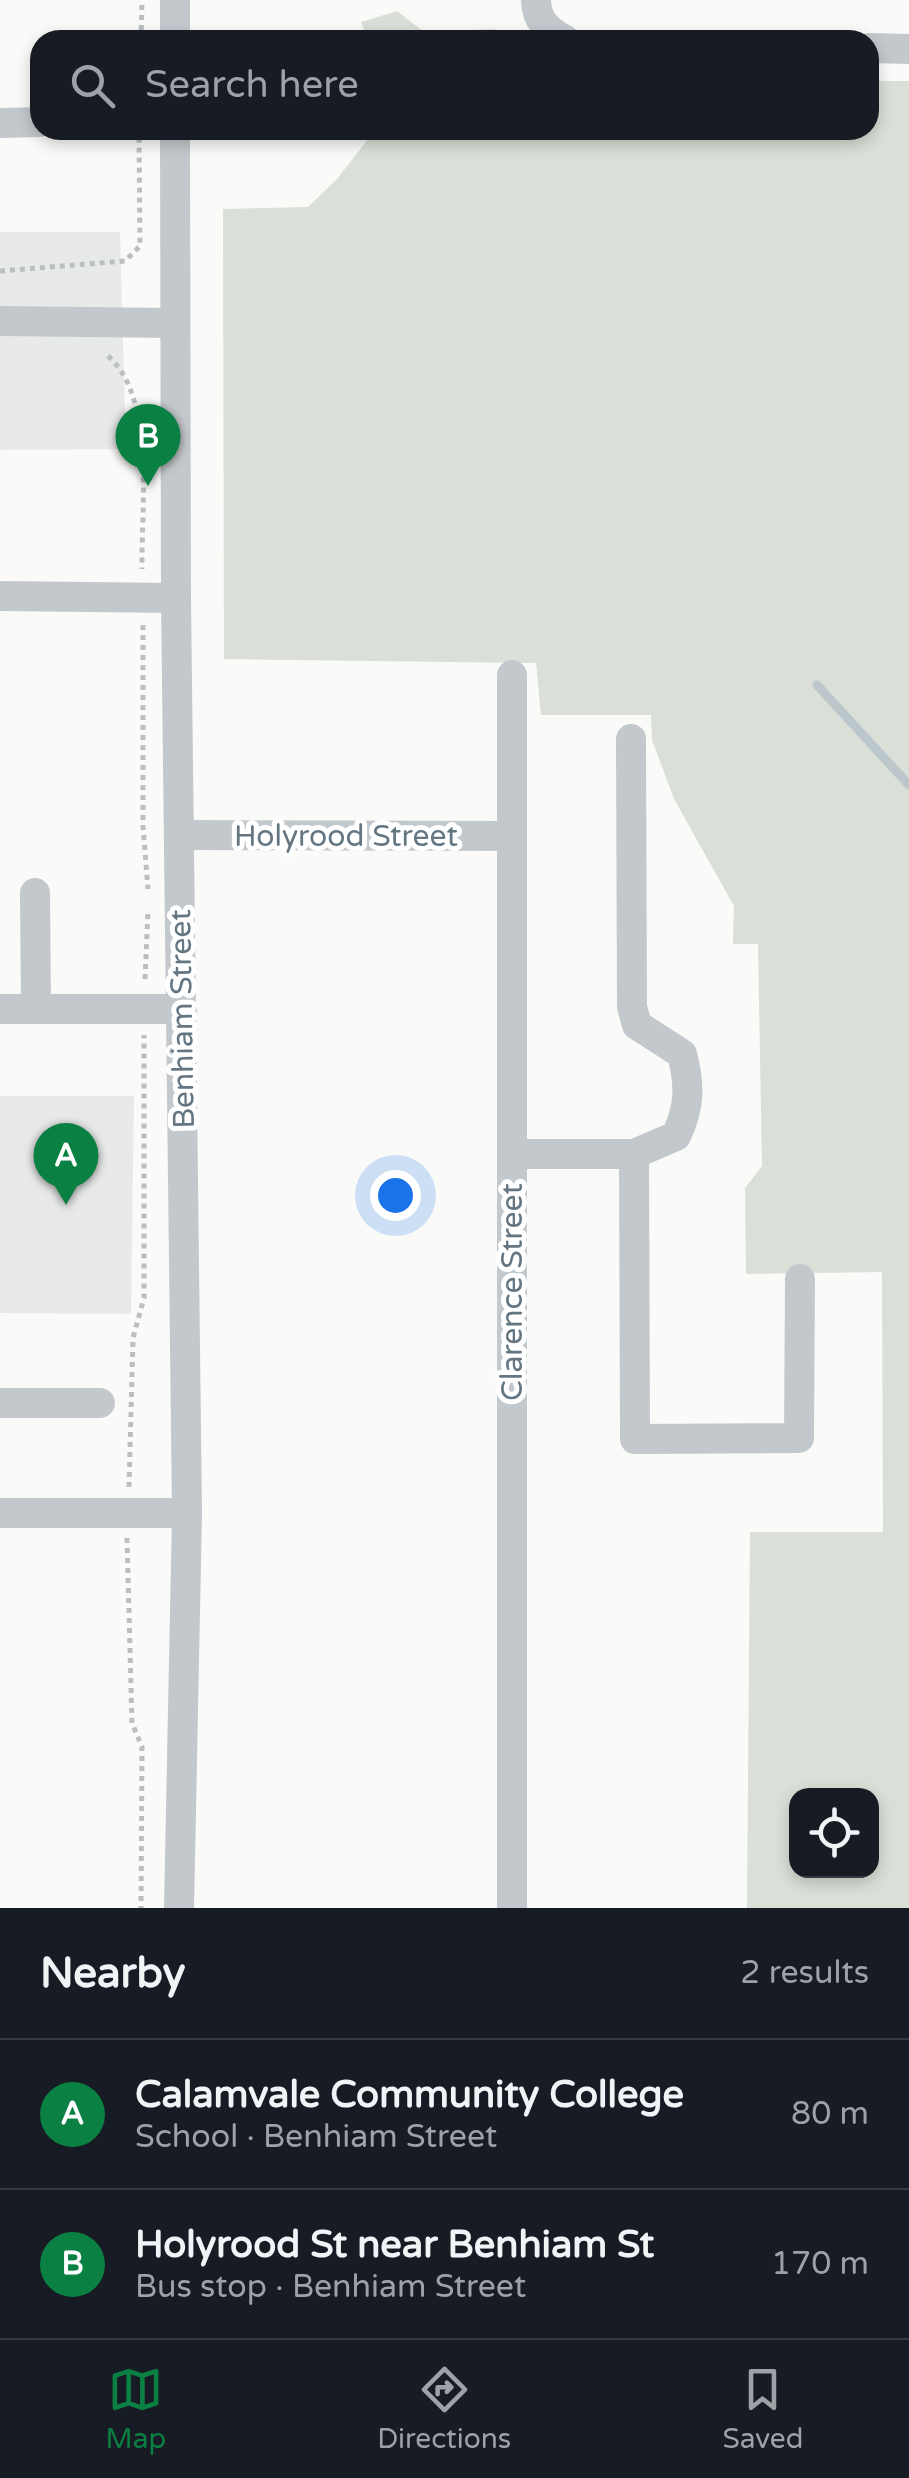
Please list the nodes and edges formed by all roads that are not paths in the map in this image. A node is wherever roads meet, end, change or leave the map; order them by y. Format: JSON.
{"nodes":[{"id":1,"x":175,"y":0,"type":"edge"},
{"id":2,"x":536,"y":0,"type":"edge"},
{"id":3,"x":175,"y":30,"type":"edge"},
{"id":4,"x":548,"y":30,"type":"edge"},
{"id":5,"x":879,"y":48,"type":"edge"},
{"id":6,"x":909,"y":48,"type":"edge"},
{"id":7,"x":0,"y":122,"type":"edge"},
{"id":8,"x":30,"y":122,"type":"edge"},
{"id":9,"x":175,"y":140,"type":"edge"},
{"id":10,"x":0,"y":321,"type":"edge"},
{"id":11,"x":174,"y":322,"type":"junction"},
{"id":12,"x":0,"y":596,"type":"edge"},
{"id":13,"x":176,"y":598,"type":"junction"},
{"id":14,"x":512,"y":675,"type":"dead end"},
{"id":15,"x":632,"y":739,"type":"dead end"},
{"id":16,"x":180,"y":835,"type":"junction"},
{"id":17,"x":512,"y":836,"type":"junction"},
{"id":18,"x":35,"y":893,"type":"dead end"},
{"id":19,"x":36,"y":1009,"type":"junction"},
{"id":20,"x":182,"y":1009,"type":"junction"},
{"id":21,"x":0,"y":1010,"type":"edge"},
{"id":22,"x":512,"y":1154,"type":"junction"},
{"id":23,"x":634,"y":1154,"type":"junction"},
{"id":24,"x":800,"y":1279,"type":"dead end"},
{"id":25,"x":0,"y":1403,"type":"edge"},
{"id":26,"x":100,"y":1403,"type":"dead end"},
{"id":27,"x":0,"y":1513,"type":"edge"},
{"id":28,"x":187,"y":1513,"type":"junction"},
{"id":29,"x":179,"y":1908,"type":"edge"},
{"id":30,"x":512,"y":1908,"type":"edge"}],
"edges":[{"from":1,"to":3,"type":"street"},
{"from":2,"to":4,"type":"street"},
{"from":5,"to":6,"type":"street"},
{"from":7,"to":8,"type":"street"},
{"from":9,"to":11,"type":"street","name":"Benhiam Street"},
{"from":10,"to":11,"type":"street"},
{"from":11,"to":13,"type":"street","name":"Benhiam Street"},
{"from":12,"to":13,"type":"street"},
{"from":13,"to":16,"type":"street","name":"Benhiam Street"},
{"from":14,"to":17,"type":"street","name":"Clarence Street"},
{"from":15,"to":23,"type":"street"},
{"from":16,"to":17,"type":"street","name":"Holyrood Street"},
{"from":16,"to":20,"type":"street","name":"Benhiam Street"},
{"from":17,"to":22,"type":"street","name":"Clarence Street"},
{"from":18,"to":19,"type":"street"},
{"from":19,"to":20,"type":"street"},
{"from":19,"to":21,"type":"street"},
{"from":20,"to":28,"type":"street","name":"Benhiam Street"},
{"from":22,"to":23,"type":"street"},
{"from":22,"to":30,"type":"street","name":"Clarence Street"},
{"from":23,"to":24,"type":"street"},
{"from":25,"to":26,"type":"street"},
{"from":27,"to":28,"type":"street"},
{"from":28,"to":29,"type":"street","name":"Benhiam Street"}]}
